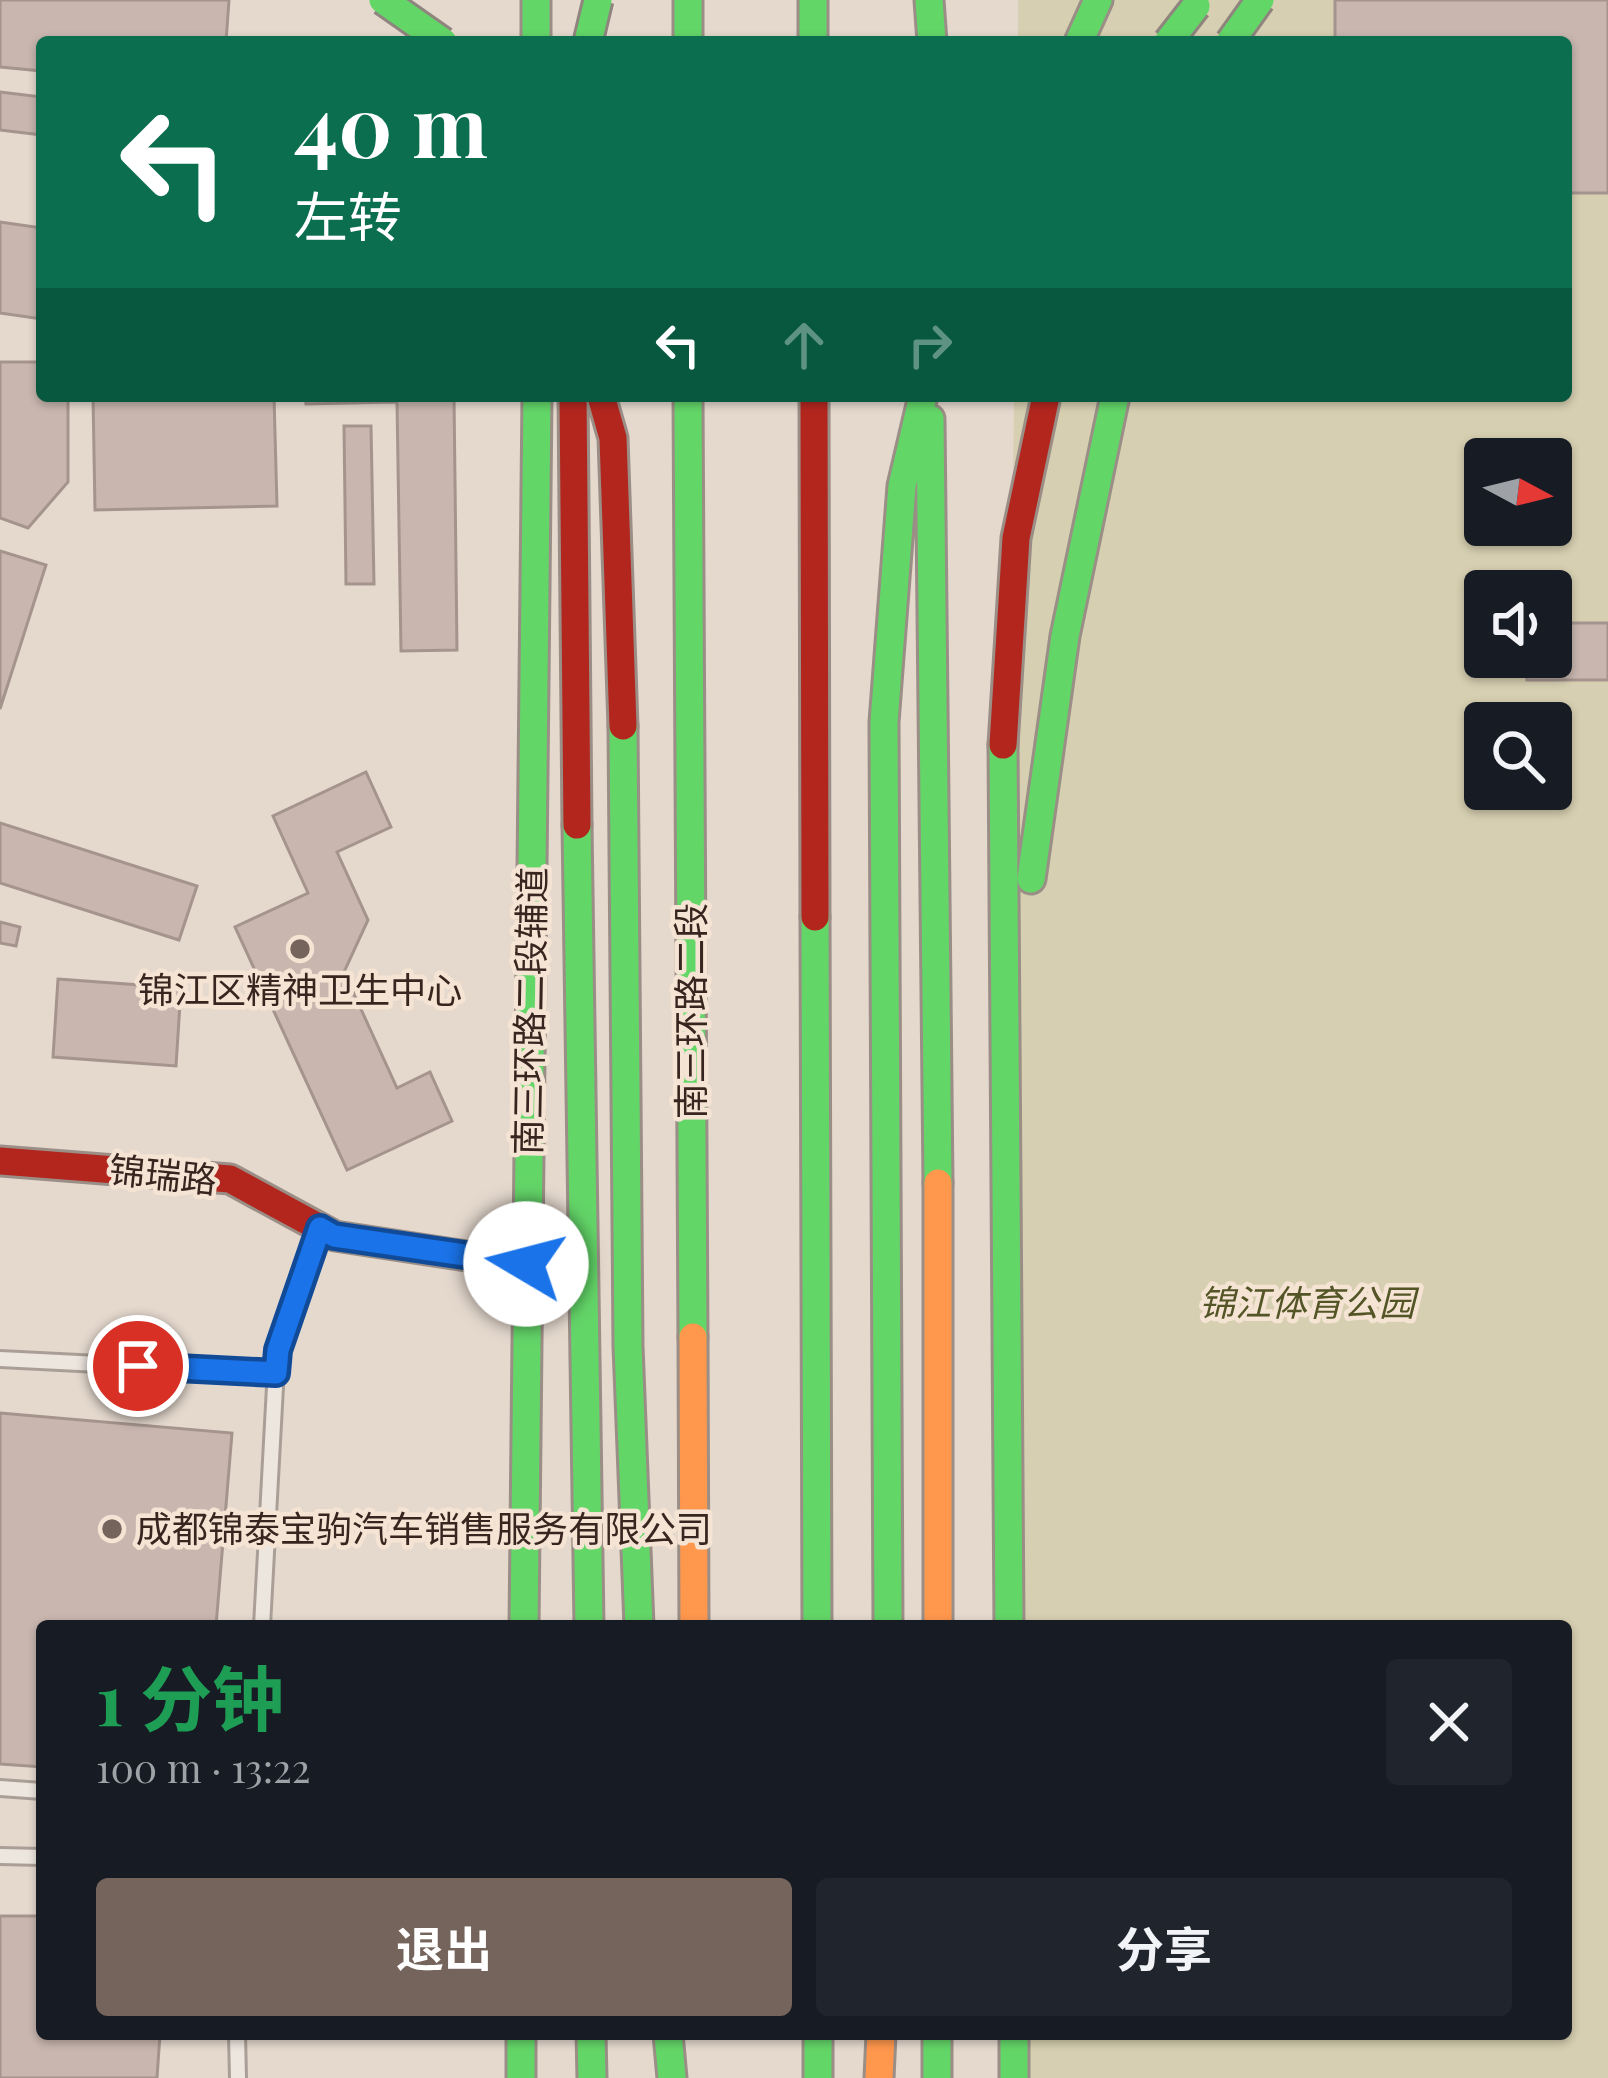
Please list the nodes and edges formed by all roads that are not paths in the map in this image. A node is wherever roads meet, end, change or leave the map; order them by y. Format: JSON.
{"nodes":[{"id":1,"x":354,"y":0,"type":"edge"},
{"id":2,"x":383,"y":0,"type":"edge"},
{"id":3,"x":536,"y":0,"type":"edge"},
{"id":4,"x":586,"y":0,"type":"edge"},
{"id":5,"x":598,"y":0,"type":"edge"},
{"id":6,"x":688,"y":0,"type":"edge"},
{"id":7,"x":813,"y":0,"type":"edge"},
{"id":8,"x":929,"y":0,"type":"edge"},
{"id":9,"x":1098,"y":0,"type":"edge"},
{"id":10,"x":1260,"y":0,"type":"edge"},
{"id":11,"x":1197,"y":3,"type":"edge"},
{"id":12,"x":393,"y":36,"type":"edge"},
{"id":13,"x":434,"y":36,"type":"edge"},
{"id":14,"x":536,"y":36,"type":"edge"},
{"id":15,"x":587,"y":36,"type":"edge"},
{"id":16,"x":589,"y":36,"type":"edge"},
{"id":17,"x":688,"y":36,"type":"edge"},
{"id":18,"x":813,"y":36,"type":"edge"},
{"id":19,"x":932,"y":36,"type":"edge"},
{"id":20,"x":1081,"y":36,"type":"edge"},
{"id":21,"x":1172,"y":36,"type":"edge"},
{"id":22,"x":1180,"y":36,"type":"edge"},
{"id":23,"x":1183,"y":36,"type":"edge"},
{"id":24,"x":1234,"y":36,"type":"edge"},
{"id":25,"x":537,"y":402,"type":"edge"},
{"id":26,"x":574,"y":402,"type":"edge"},
{"id":27,"x":603,"y":402,"type":"edge"},
{"id":28,"x":688,"y":402,"type":"edge"},
{"id":29,"x":814,"y":402,"type":"edge"},
{"id":30,"x":925,"y":402,"type":"edge"},
{"id":31,"x":927,"y":402,"type":"edge"},
{"id":32,"x":1044,"y":402,"type":"edge"},
{"id":33,"x":1114,"y":402,"type":"edge"},
{"id":34,"x":1005,"y":1154,"type":"junction"},
{"id":35,"x":0,"y":1160,"type":"edge"},
{"id":36,"x":320,"y":1228,"type":"junction"},
{"id":37,"x":526,"y":1264,"type":"junction"},
{"id":38,"x":0,"y":1359,"type":"edge"},
{"id":39,"x":276,"y":1373,"type":"junction"},
{"id":40,"x":262,"y":1620,"type":"edge"},
{"id":41,"x":524,"y":1620,"type":"edge"},
{"id":42,"x":589,"y":1620,"type":"edge"},
{"id":43,"x":639,"y":1620,"type":"edge"},
{"id":44,"x":694,"y":1620,"type":"edge"},
{"id":45,"x":817,"y":1620,"type":"edge"},
{"id":46,"x":888,"y":1620,"type":"edge"},
{"id":47,"x":938,"y":1620,"type":"edge"},
{"id":48,"x":1009,"y":1620,"type":"edge"},
{"id":49,"x":0,"y":1788,"type":"edge"},
{"id":50,"x":36,"y":1791,"type":"edge"},
{"id":51,"x":0,"y":1856,"type":"edge"},
{"id":52,"x":36,"y":1858,"type":"edge"},
{"id":53,"x":237,"y":2040,"type":"edge"},
{"id":54,"x":521,"y":2040,"type":"edge"},
{"id":55,"x":591,"y":2040,"type":"edge"},
{"id":56,"x":669,"y":2040,"type":"edge"},
{"id":57,"x":696,"y":2040,"type":"edge"},
{"id":58,"x":818,"y":2040,"type":"edge"},
{"id":59,"x":881,"y":2040,"type":"edge"},
{"id":60,"x":938,"y":2040,"type":"edge"},
{"id":61,"x":1014,"y":2040,"type":"edge"},
{"id":62,"x":238,"y":2078,"type":"edge"},
{"id":63,"x":521,"y":2078,"type":"edge"},
{"id":64,"x":592,"y":2078,"type":"edge"},
{"id":65,"x":672,"y":2078,"type":"edge"},
{"id":66,"x":697,"y":2078,"type":"edge"},
{"id":67,"x":818,"y":2078,"type":"edge"},
{"id":68,"x":879,"y":2078,"type":"edge"},
{"id":69,"x":937,"y":2078,"type":"edge"},
{"id":70,"x":1014,"y":2078,"type":"edge"}],
"edges":[{"from":1,"to":12,"type":"main road"},
{"from":2,"to":13,"type":"main road","bridge":true},
{"from":3,"to":14,"type":"main road"},
{"from":4,"to":15,"type":"main road","bridge":true},
{"from":5,"to":16,"type":"main road","bridge":true},
{"from":6,"to":17,"type":"main road"},
{"from":7,"to":18,"type":"main road"},
{"from":8,"to":19,"type":"main road"},
{"from":9,"to":20,"type":"main road"},
{"from":10,"to":22,"type":"main road"},
{"from":10,"to":24,"type":"main road","bridge":true},
{"from":11,"to":21,"type":"main road","bridge":true},
{"from":11,"to":23,"type":"main road","bridge":true},
{"from":25,"to":37,"type":"main road","name":"南三环路二段辅道"},
{"from":26,"to":42,"type":"main road"},
{"from":27,"to":43,"type":"main road"},
{"from":28,"to":44,"type":"main road","name":"南三环路二段"},
{"from":29,"to":45,"type":"main road"},
{"from":30,"to":46,"type":"main road"},
{"from":31,"to":47,"type":"main road"},
{"from":32,"to":34,"type":"main road"},
{"from":33,"to":34,"type":"main road"},
{"from":34,"to":48,"type":"main road"},
{"from":35,"to":36,"type":"main road","name":"锦瑞路"},
{"from":36,"to":37,"type":"main road","name":"锦瑞路"},
{"from":36,"to":39,"type":"lane"},
{"from":37,"to":41,"type":"main road","name":"南三环路二段辅道"},
{"from":38,"to":39,"type":"lane"},
{"from":39,"to":40,"type":"lane"},
{"from":49,"to":50,"type":"lane"},
{"from":51,"to":52,"type":"lane"},
{"from":53,"to":62,"type":"lane"},
{"from":54,"to":63,"type":"main road"},
{"from":55,"to":64,"type":"main road"},
{"from":56,"to":65,"type":"main road"},
{"from":57,"to":66,"type":"main road"},
{"from":58,"to":67,"type":"main road"},
{"from":59,"to":68,"type":"main road"},
{"from":60,"to":69,"type":"main road"},
{"from":61,"to":70,"type":"main road"}]}
